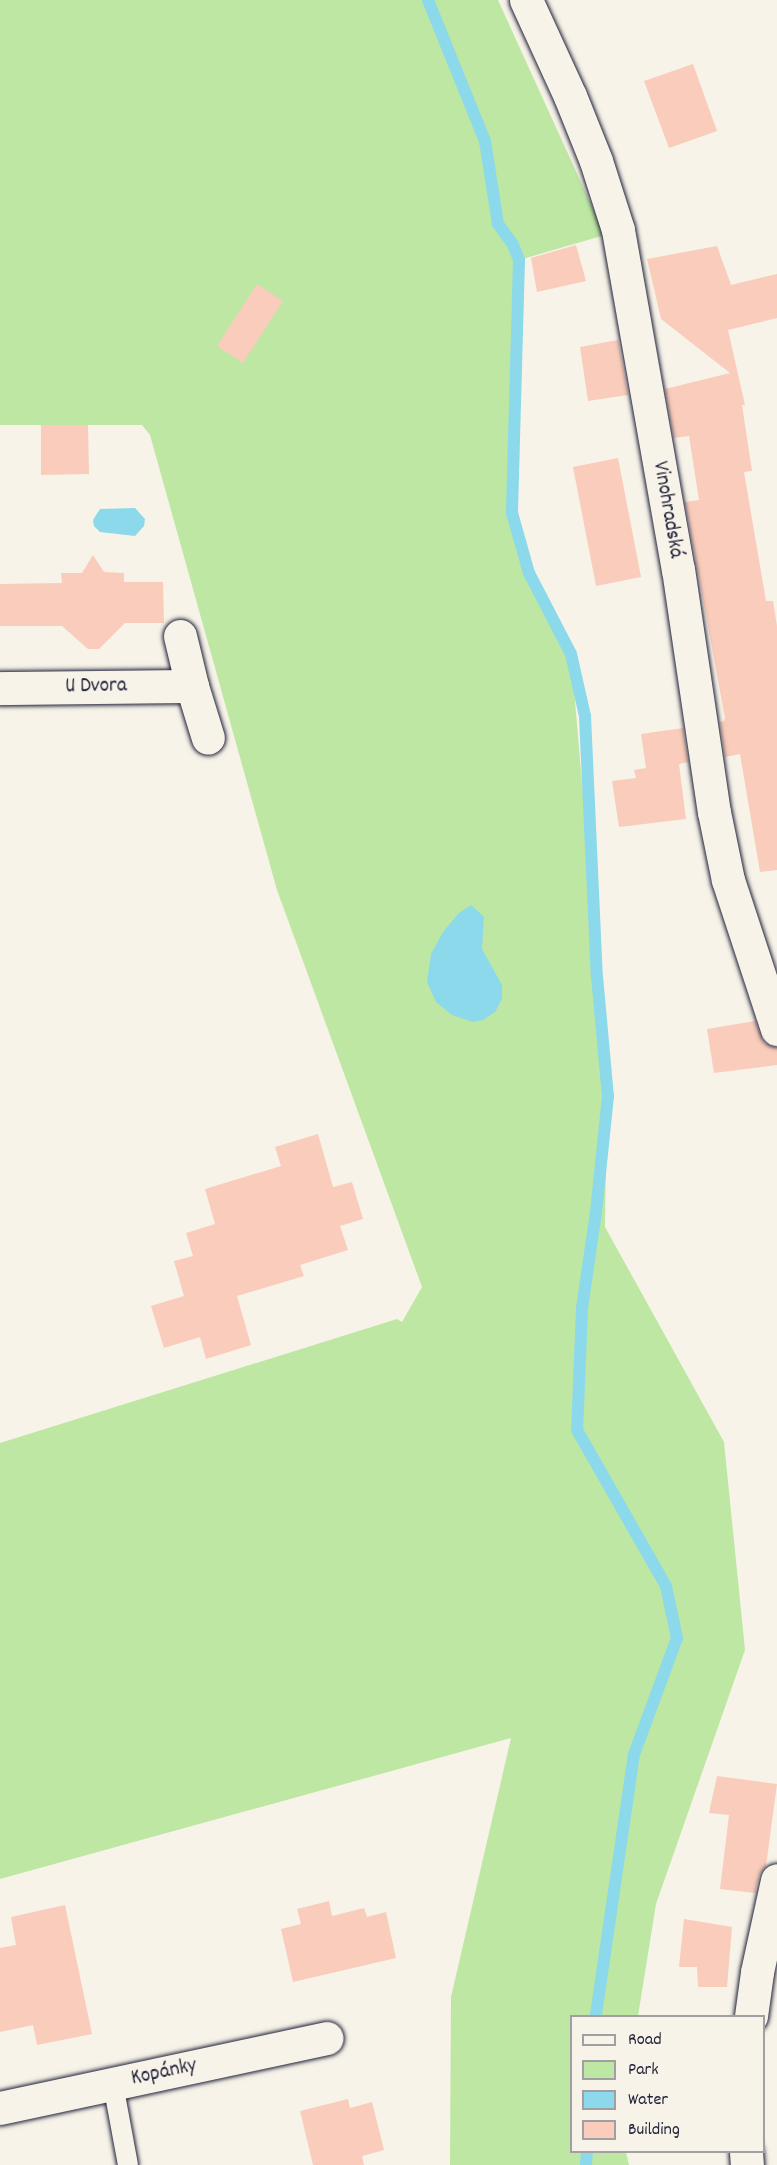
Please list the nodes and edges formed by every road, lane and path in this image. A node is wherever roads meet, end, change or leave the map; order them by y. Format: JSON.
{"nodes":[{"id":1,"x":526,"y":0,"type":"edge"},
{"id":2,"x":180,"y":636,"type":"dead end"},
{"id":3,"x":192,"y":686,"type":"junction"},
{"id":4,"x":0,"y":688,"type":"edge"},
{"id":5,"x":208,"y":738,"type":"dead end"},
{"id":6,"x":777,"y":1029,"type":"edge"},
{"id":7,"x":777,"y":1880,"type":"edge"},
{"id":8,"x":751,"y":2015,"type":"edge"},
{"id":9,"x":327,"y":2038,"type":"dead end"},
{"id":10,"x":113,"y":2084,"type":"junction"},
{"id":11,"x":0,"y":2108,"type":"edge"},
{"id":12,"x":128,"y":2165,"type":"edge"}],
"edges":[{"from":1,"to":6,"type":"street","name":"Vinohradská"},
{"from":2,"to":3,"type":"street"},
{"from":3,"to":4,"type":"street","name":"U Dvora"},
{"from":3,"to":5,"type":"street"},
{"from":7,"to":8,"type":"street"},
{"from":9,"to":10,"type":"street","name":"Kopánky"},
{"from":10,"to":11,"type":"street","name":"Kopánky"},
{"from":10,"to":12,"type":"lane"}]}
